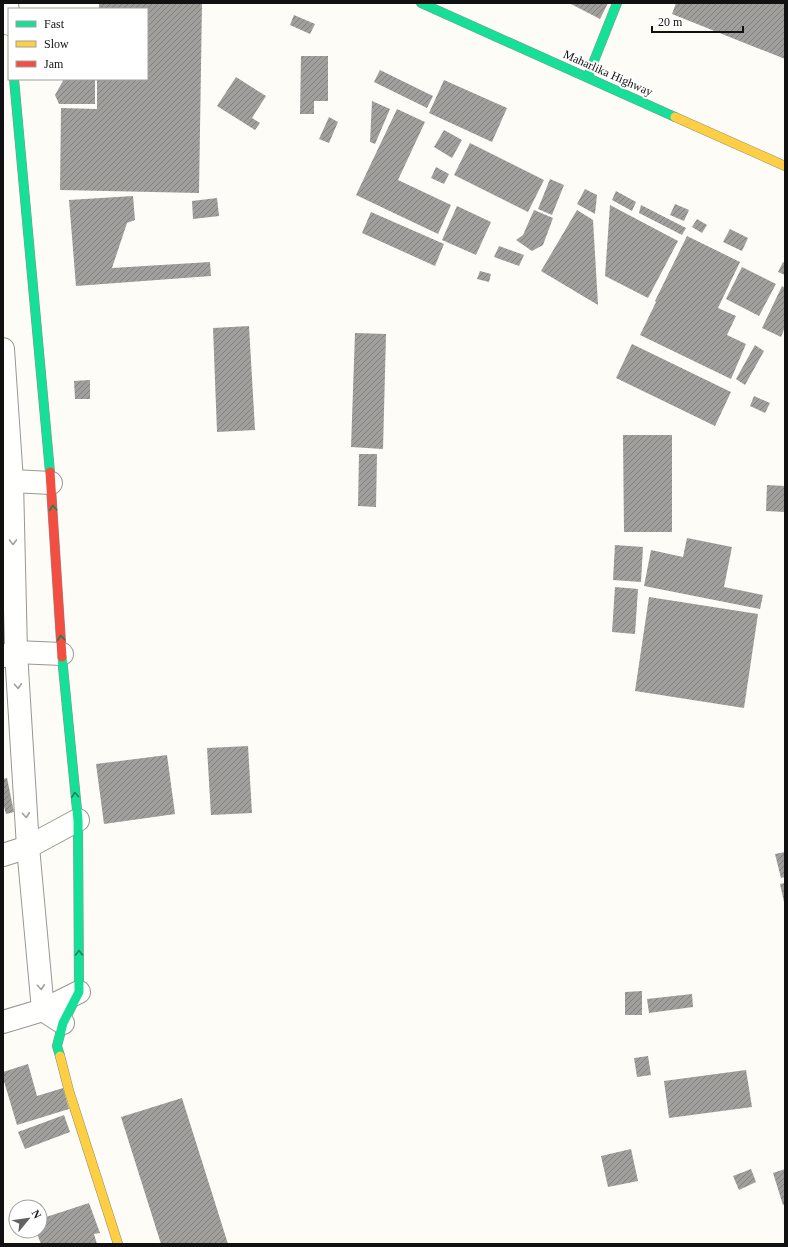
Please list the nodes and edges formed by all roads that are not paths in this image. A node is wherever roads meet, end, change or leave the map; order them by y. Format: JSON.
{"nodes":[{"id":1,"x":7,"y":3,"type":"edge"},
{"id":2,"x":421,"y":3,"type":"edge"},
{"id":3,"x":617,"y":3,"type":"edge"},
{"id":4,"x":8,"y":14,"type":"edge"},
{"id":5,"x":588,"y":76,"type":"junction"},
{"id":6,"x":14,"y":80,"type":"edge"},
{"id":7,"x":785,"y":166,"type":"edge"},
{"id":8,"x":3,"y":349,"type":"edge"},
{"id":9,"x":7,"y":483,"type":"edge"},
{"id":10,"x":51,"y":483,"type":"junction"},
{"id":11,"x":9,"y":654,"type":"edge"},
{"id":12,"x":62,"y":654,"type":"junction"},
{"id":13,"x":78,"y":820,"type":"junction"},
{"id":14,"x":28,"y":848,"type":"junction"},
{"id":15,"x":3,"y":855,"type":"edge"},
{"id":16,"x":79,"y":992,"type":"junction"},
{"id":17,"x":43,"y":1010,"type":"junction"},
{"id":18,"x":3,"y":1022,"type":"edge"},
{"id":19,"x":62,"y":1023,"type":"junction"},
{"id":20,"x":118,"y":1244,"type":"edge"}],
"edges":[{"from":1,"to":4,"type":"street"},
{"from":2,"to":5,"type":"main road","name":"Maharlika Highway"},
{"from":3,"to":5,"type":"main road"},
{"from":5,"to":7,"type":"main road","name":"Maharlika Highway"},
{"from":6,"to":10,"type":"main road"},
{"from":8,"to":9,"type":"street"},
{"from":9,"to":10,"type":"street"},
{"from":9,"to":11,"type":"street","one_way":true},
{"from":12,"to":10,"type":"main road","one_way":true},
{"from":11,"to":12,"type":"street"},
{"from":11,"to":14,"type":"street","one_way":true},
{"from":13,"to":12,"type":"main road","one_way":true},
{"from":13,"to":14,"type":"street"},
{"from":16,"to":13,"type":"main road","one_way":true},
{"from":14,"to":15,"type":"street"},
{"from":14,"to":17,"type":"street","one_way":true},
{"from":16,"to":17,"type":"street"},
{"from":16,"to":19,"type":"main road"},
{"from":17,"to":18,"type":"street"},
{"from":17,"to":19,"type":"street"},
{"from":19,"to":20,"type":"main road"}]}
